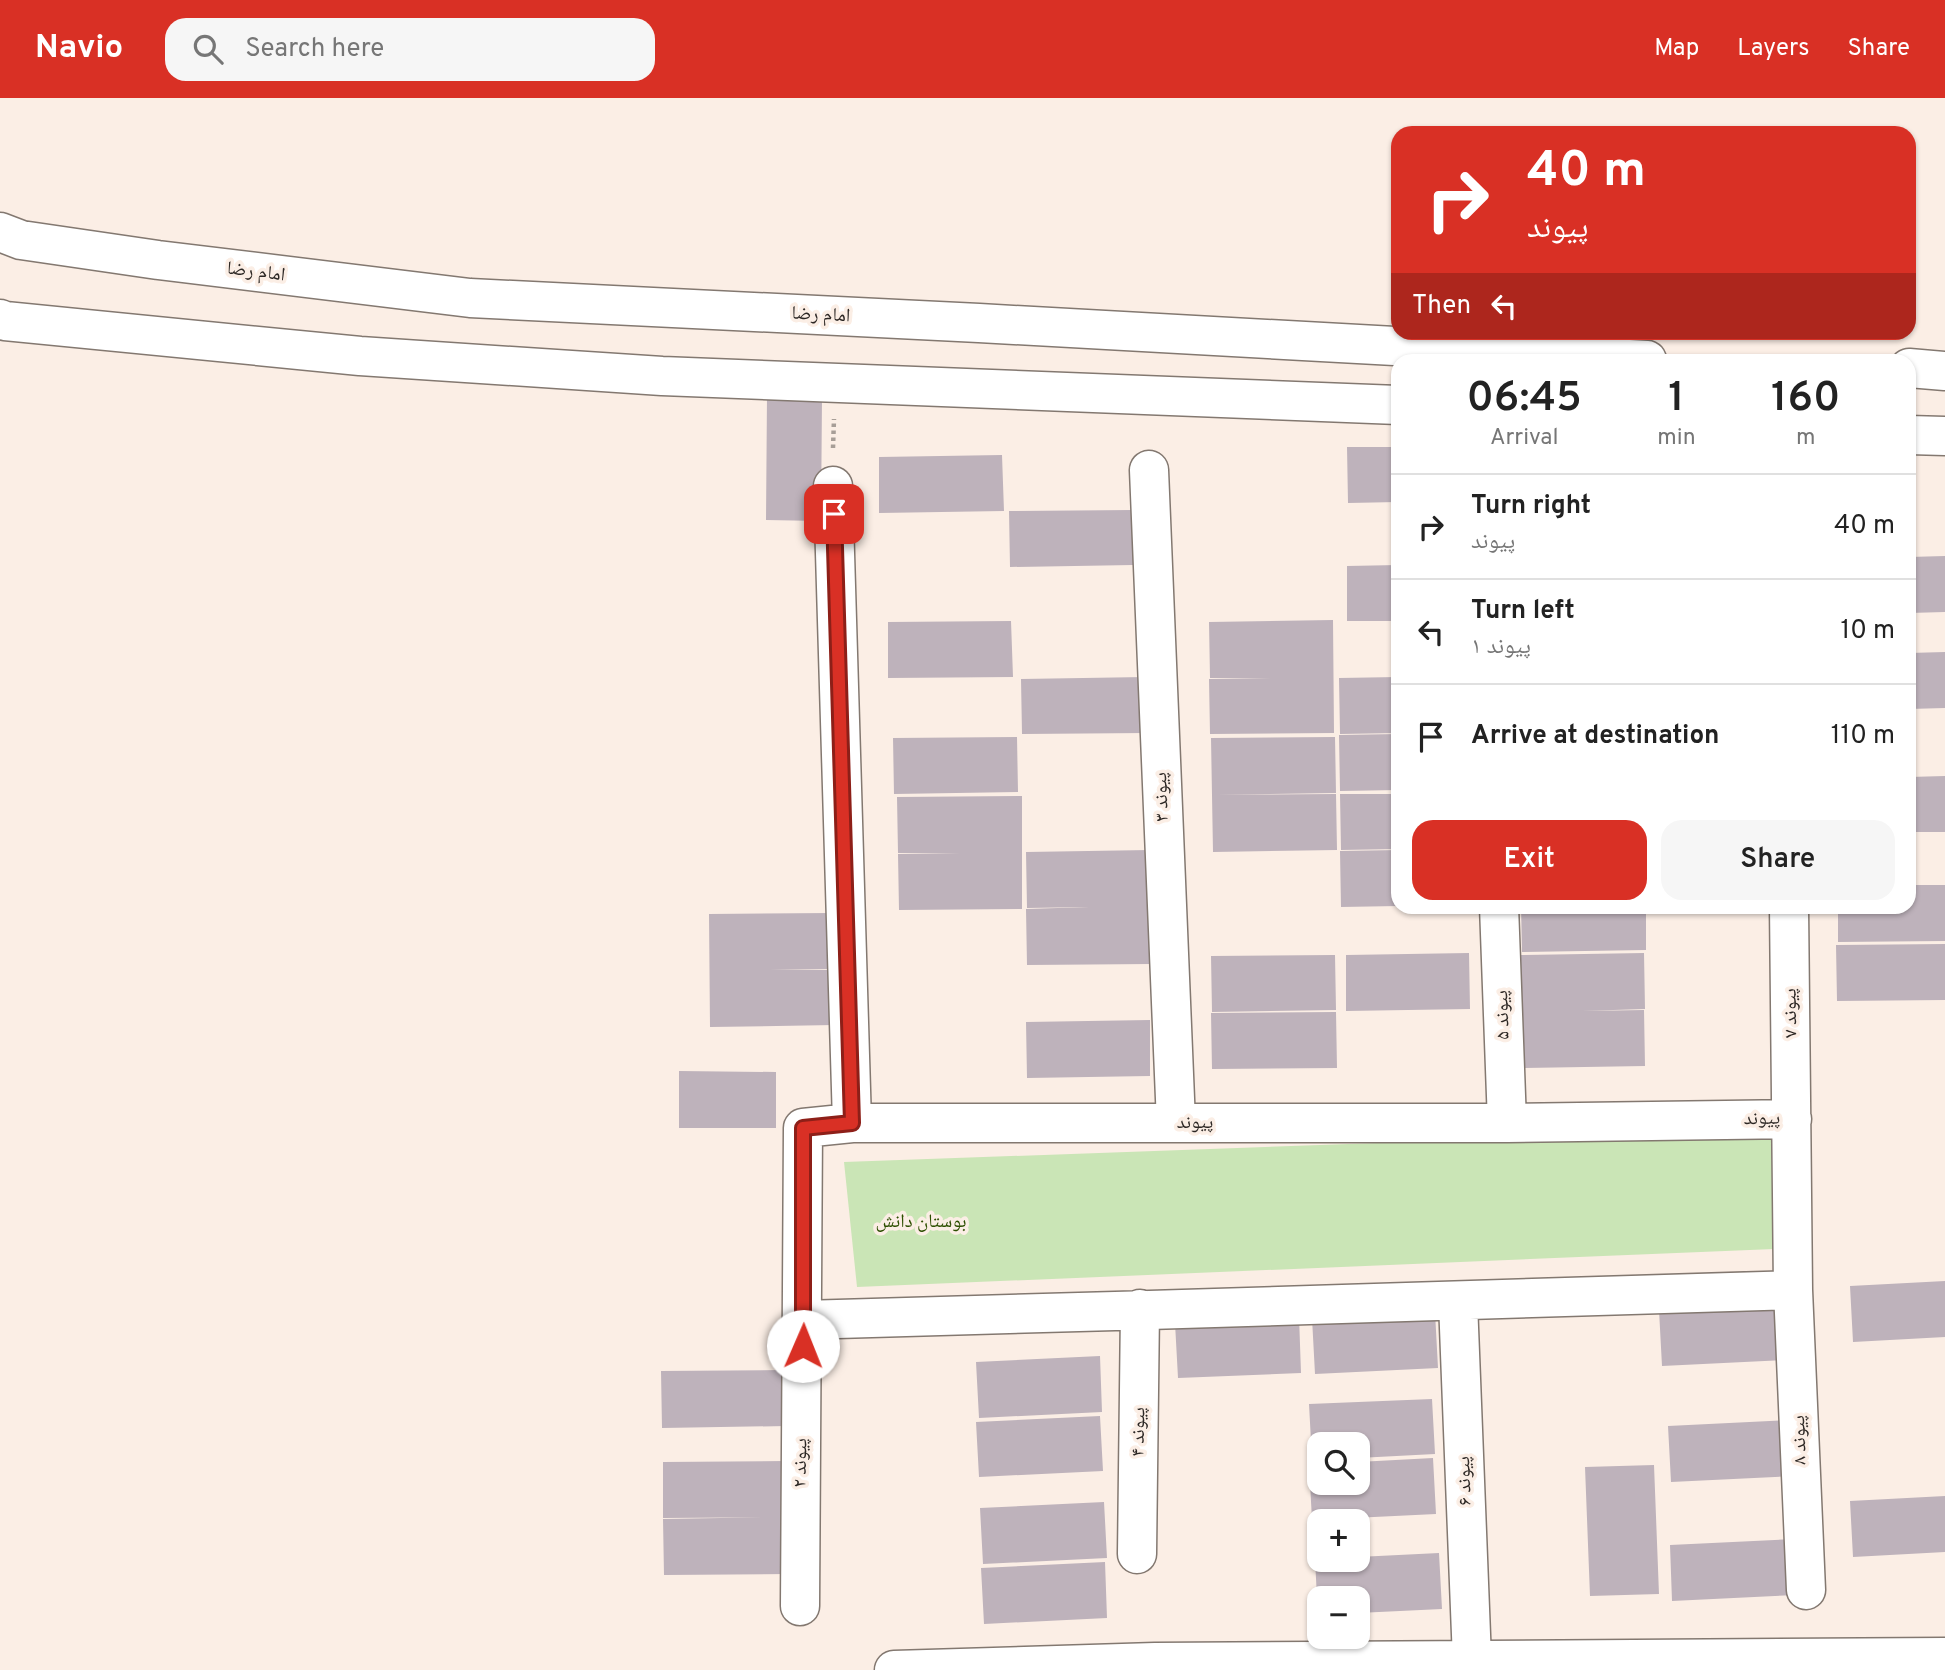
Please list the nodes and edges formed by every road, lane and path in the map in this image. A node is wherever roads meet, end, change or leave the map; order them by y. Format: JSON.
{"nodes":[{"id":1,"x":0,"y":232,"type":"edge"},
{"id":2,"x":2,"y":321,"type":"edge"},
{"id":3,"x":1539,"y":354,"type":"edge"},
{"id":4,"x":1916,"y":369,"type":"edge"},
{"id":5,"x":1945,"y":371,"type":"edge"},
{"id":6,"x":834,"y":383,"type":"junction"},
{"id":7,"x":1391,"y":405,"type":"edge"},
{"id":8,"x":1916,"y":435,"type":"edge"},
{"id":9,"x":1945,"y":436,"type":"edge"},
{"id":10,"x":1149,"y":470,"type":"dead end"},
{"id":11,"x":833,"y":486,"type":"joint"},
{"id":12,"x":1499,"y":914,"type":"edge"},
{"id":13,"x":1789,"y":914,"type":"edge"},
{"id":14,"x":1792,"y":1119,"type":"junction"},
{"id":15,"x":852,"y":1123,"type":"junction"},
{"id":16,"x":1177,"y":1123,"type":"junction"},
{"id":17,"x":1507,"y":1123,"type":"junction"},
{"id":18,"x":1793,"y":1290,"type":"junction"},
{"id":19,"x":1458,"y":1303,"type":"junction"},
{"id":20,"x":1140,"y":1309,"type":"junction"},
{"id":21,"x":803,"y":1320,"type":"junction"},
{"id":22,"x":1138,"y":1554,"type":"dead end"},
{"id":23,"x":1806,"y":1590,"type":"dead end"},
{"id":24,"x":800,"y":1606,"type":"dead end"},
{"id":25,"x":1945,"y":1657,"type":"edge"},
{"id":26,"x":1472,"y":1660,"type":"junction"},
{"id":27,"x":1808,"y":1664,"type":"edge"},
{"id":28,"x":1156,"y":1666,"type":"edge"},
{"id":29,"x":894,"y":1670,"type":"edge"}],
"edges":[{"from":1,"to":3,"type":"street","name":"امام رضا"},
{"from":2,"to":6,"type":"street"},
{"from":4,"to":5,"type":"street"},
{"from":6,"to":7,"type":"street"},
{"from":6,"to":11,"type":"path"},
{"from":8,"to":9,"type":"street"},
{"from":10,"to":16,"type":"street","name":"پیوند ۳"},
{"from":11,"to":15,"type":"street"},
{"from":12,"to":17,"type":"street","name":"پیوند ۵"},
{"from":13,"to":14,"type":"street","name":"پیوند ۷"},
{"from":14,"to":17,"type":"street","name":"پیوند"},
{"from":14,"to":18,"type":"street","name":"پیوند"},
{"from":15,"to":16,"type":"street","name":"پیوند"},
{"from":15,"to":21,"type":"street","name":"پیوند"},
{"from":16,"to":17,"type":"street","name":"پیوند"},
{"from":18,"to":19,"type":"street"},
{"from":18,"to":23,"type":"street","name":"پیوند ۸"},
{"from":19,"to":20,"type":"street"},
{"from":19,"to":26,"type":"street","name":"پیوند ۶"},
{"from":20,"to":21,"type":"street"},
{"from":20,"to":22,"type":"street","name":"پیوند ۴"},
{"from":21,"to":24,"type":"street","name":"پیوند ۲"},
{"from":25,"to":27,"type":"street"},
{"from":26,"to":27,"type":"street"},
{"from":26,"to":28,"type":"street"},
{"from":28,"to":29,"type":"street"}]}
